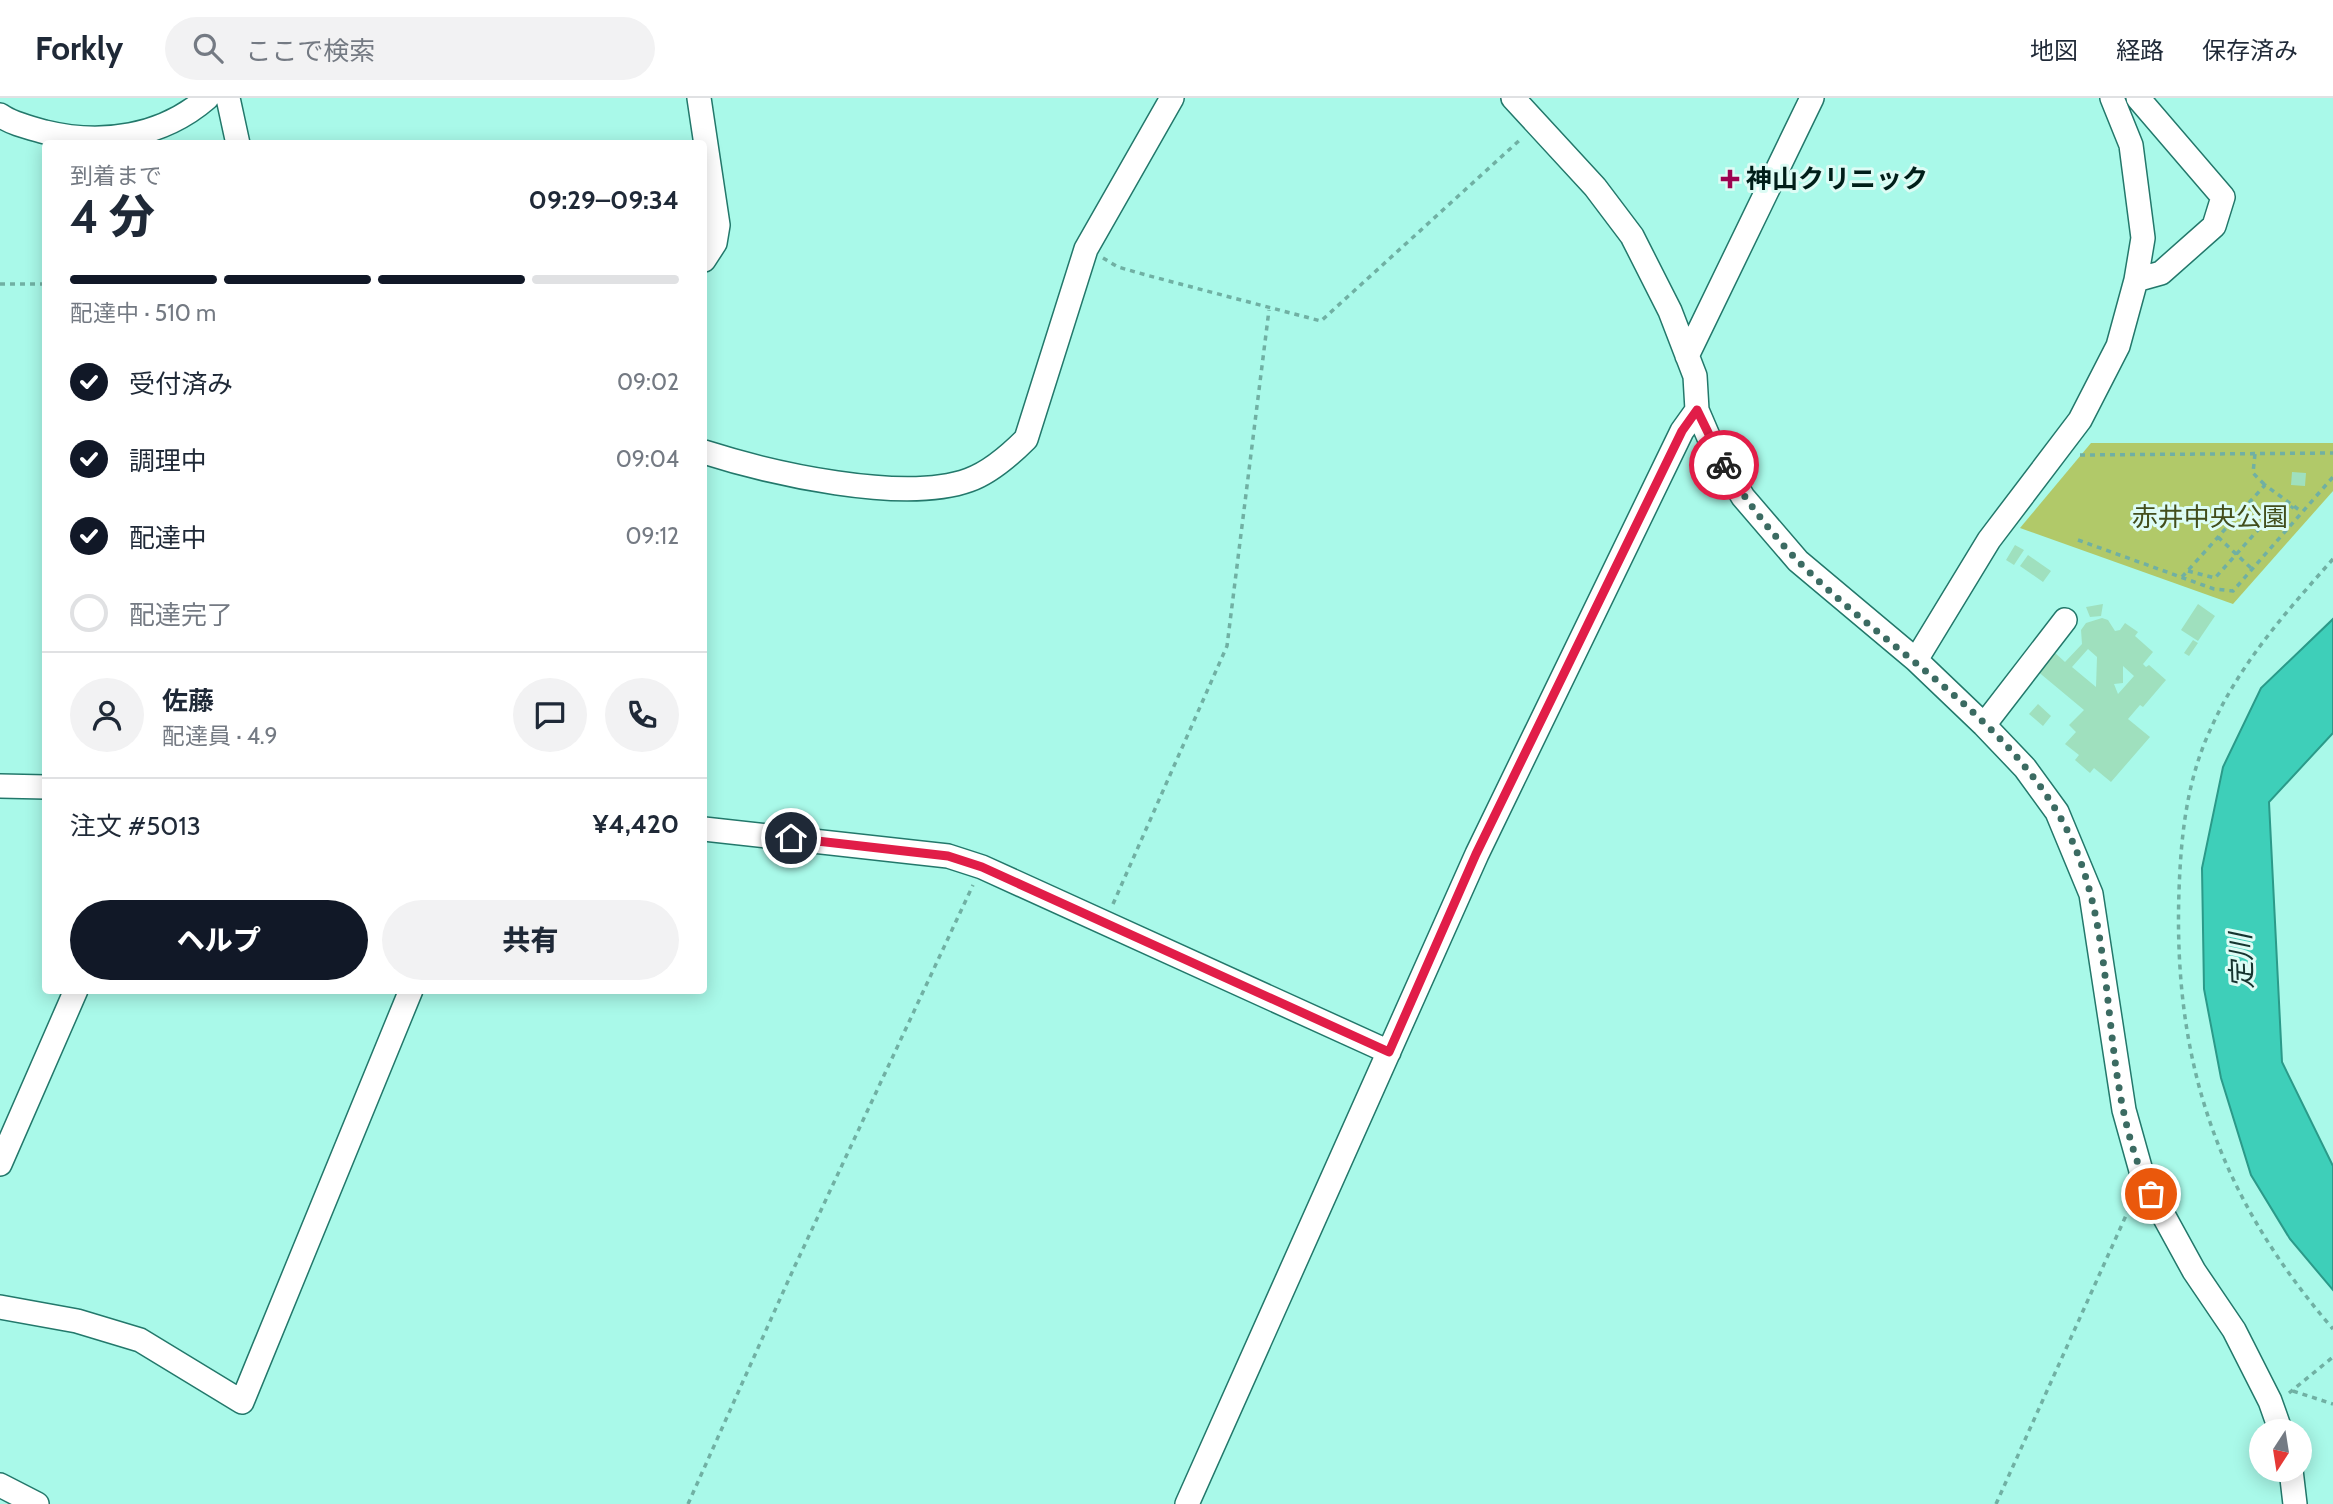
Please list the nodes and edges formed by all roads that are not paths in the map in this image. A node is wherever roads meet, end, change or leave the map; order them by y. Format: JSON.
{"nodes":[{"id":1,"x":207,"y":98,"type":"edge"},
{"id":2,"x":228,"y":98,"type":"edge"},
{"id":3,"x":699,"y":98,"type":"edge"},
{"id":4,"x":1172,"y":98,"type":"edge"},
{"id":5,"x":1513,"y":98,"type":"edge"},
{"id":6,"x":1812,"y":98,"type":"edge"},
{"id":7,"x":2112,"y":98,"type":"edge"},
{"id":8,"x":2138,"y":98,"type":"edge"},
{"id":9,"x":0,"y":115,"type":"edge"},
{"id":10,"x":237,"y":140,"type":"edge"},
{"id":11,"x":705,"y":140,"type":"edge"},
{"id":12,"x":707,"y":151,"type":"edge"},
{"id":13,"x":707,"y":255,"type":"edge"},
{"id":14,"x":2136,"y":281,"type":"junction"},
{"id":15,"x":1687,"y":356,"type":"junction"},
{"id":16,"x":1697,"y":410,"type":"junction"},
{"id":17,"x":707,"y":453,"type":"edge"},
{"id":18,"x":2065,"y":621,"type":"dead end"},
{"id":19,"x":1916,"y":660,"type":"junction"},
{"id":20,"x":1984,"y":725,"type":"junction"},
{"id":21,"x":0,"y":786,"type":"edge"},
{"id":22,"x":42,"y":788,"type":"edge"},
{"id":23,"x":707,"y":829,"type":"edge"},
{"id":24,"x":74,"y":994,"type":"edge"},
{"id":25,"x":409,"y":994,"type":"edge"},
{"id":26,"x":1389,"y":1052,"type":"junction"},
{"id":27,"x":0,"y":1164,"type":"edge"},
{"id":28,"x":0,"y":1307,"type":"edge"},
{"id":29,"x":2276,"y":1419,"type":"edge"},
{"id":30,"x":2292,"y":1482,"type":"edge"},
{"id":31,"x":0,"y":1485,"type":"edge"},
{"id":32,"x":37,"y":1504,"type":"edge"},
{"id":33,"x":1187,"y":1504,"type":"edge"},
{"id":34,"x":2295,"y":1504,"type":"edge"}],
"edges":[{"from":1,"to":9,"type":"street"},
{"from":2,"to":10,"type":"street"},
{"from":3,"to":11,"type":"street"},
{"from":4,"to":17,"type":"street"},
{"from":5,"to":15,"type":"street"},
{"from":6,"to":15,"type":"street"},
{"from":7,"to":14,"type":"street"},
{"from":8,"to":14,"type":"street"},
{"from":12,"to":13,"type":"street"},
{"from":14,"to":19,"type":"street"},
{"from":15,"to":16,"type":"street"},
{"from":16,"to":19,"type":"street"},
{"from":16,"to":26,"type":"street"},
{"from":18,"to":20,"type":"street"},
{"from":19,"to":20,"type":"street"},
{"from":20,"to":29,"type":"street"},
{"from":21,"to":22,"type":"street"},
{"from":23,"to":26,"type":"street"},
{"from":24,"to":27,"type":"street"},
{"from":25,"to":28,"type":"street"},
{"from":26,"to":33,"type":"street"},
{"from":30,"to":34,"type":"street"},
{"from":31,"to":32,"type":"street"}]}
